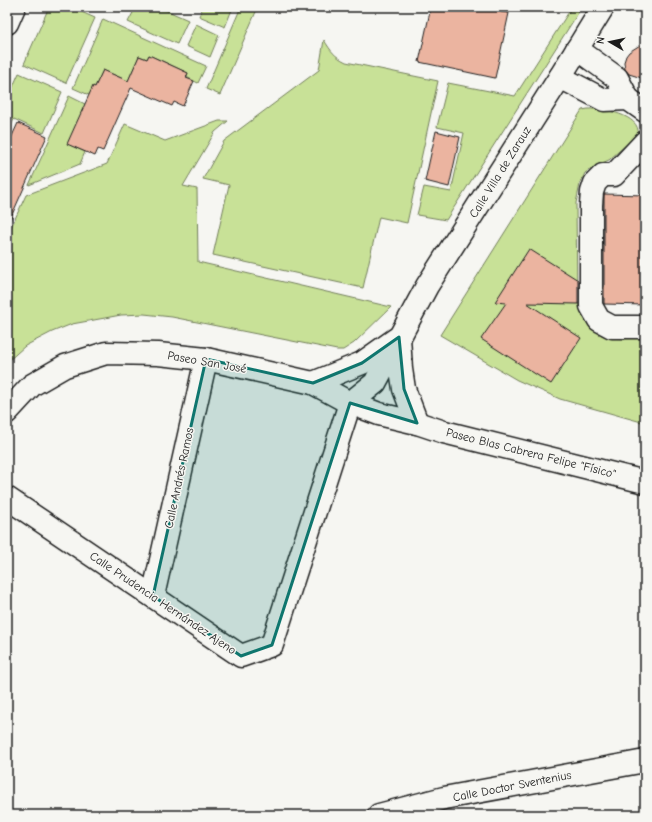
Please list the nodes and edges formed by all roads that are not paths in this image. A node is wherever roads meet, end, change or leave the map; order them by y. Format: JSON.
{"nodes":[{"id":1,"x":14,"y":7,"type":"edge"},
{"id":2,"x":603,"y":7,"type":"edge"},
{"id":3,"x":7,"y":23,"type":"edge"},
{"id":4,"x":577,"y":49,"type":"junction"},
{"id":5,"x":560,"y":78,"type":"junction"},
{"id":6,"x":636,"y":105,"type":"edge"},
{"id":7,"x":645,"y":142,"type":"edge"},
{"id":8,"x":645,"y":327,"type":"edge"},
{"id":9,"x":399,"y":337,"type":"junction"},
{"id":10,"x":206,"y":359,"type":"junction"},
{"id":11,"x":313,"y":383,"type":"junction"},
{"id":12,"x":350,"y":403,"type":"junction"},
{"id":13,"x":7,"y":412,"type":"edge"},
{"id":14,"x":417,"y":423,"type":"junction"},
{"id":15,"x":645,"y":482,"type":"edge"},
{"id":16,"x":7,"y":498,"type":"edge"},
{"id":17,"x":153,"y":596,"type":"junction"},
{"id":18,"x":645,"y":761,"type":"edge"},
{"id":19,"x":379,"y":815,"type":"edge"}],
"edges":[{"from":1,"to":3,"type":"street"},
{"from":2,"to":4,"type":"street","name":"Calle Villa de Zarauz"},
{"from":4,"to":5,"type":"street","name":"Calle Villa de Zarauz"},
{"from":4,"to":6,"type":"street"},
{"from":5,"to":6,"type":"street"},
{"from":5,"to":9,"type":"street","name":"Calle Villa de Zarauz"},
{"from":7,"to":8,"type":"street"},
{"from":9,"to":11,"type":"street","name":"Calle Villa de Zarauz"},
{"from":9,"to":12,"type":"street","name":"Calle Villa de Zarauz"},
{"from":9,"to":14,"type":"street"},
{"from":10,"to":11,"type":"street","name":"Paseo San José"},
{"from":10,"to":13,"type":"street","name":"Paseo San José"},
{"from":10,"to":17,"type":"street","name":"Calle Andrés Ramos"},
{"from":11,"to":12,"type":"street","name":"Paseo San José"},
{"from":12,"to":14,"type":"street","name":"Paseo San José"},
{"from":12,"to":17,"type":"street","name":"Calle Prudencia Hernández Ajeno"},
{"from":14,"to":15,"type":"street","name":"Paseo Blas Cabrera Felipe \"Físico\""},
{"from":16,"to":17,"type":"street","name":"Calle Prudencia Hernández Ajeno"},
{"from":18,"to":19,"type":"street","name":"Calle Doctor Sventenius"}]}
